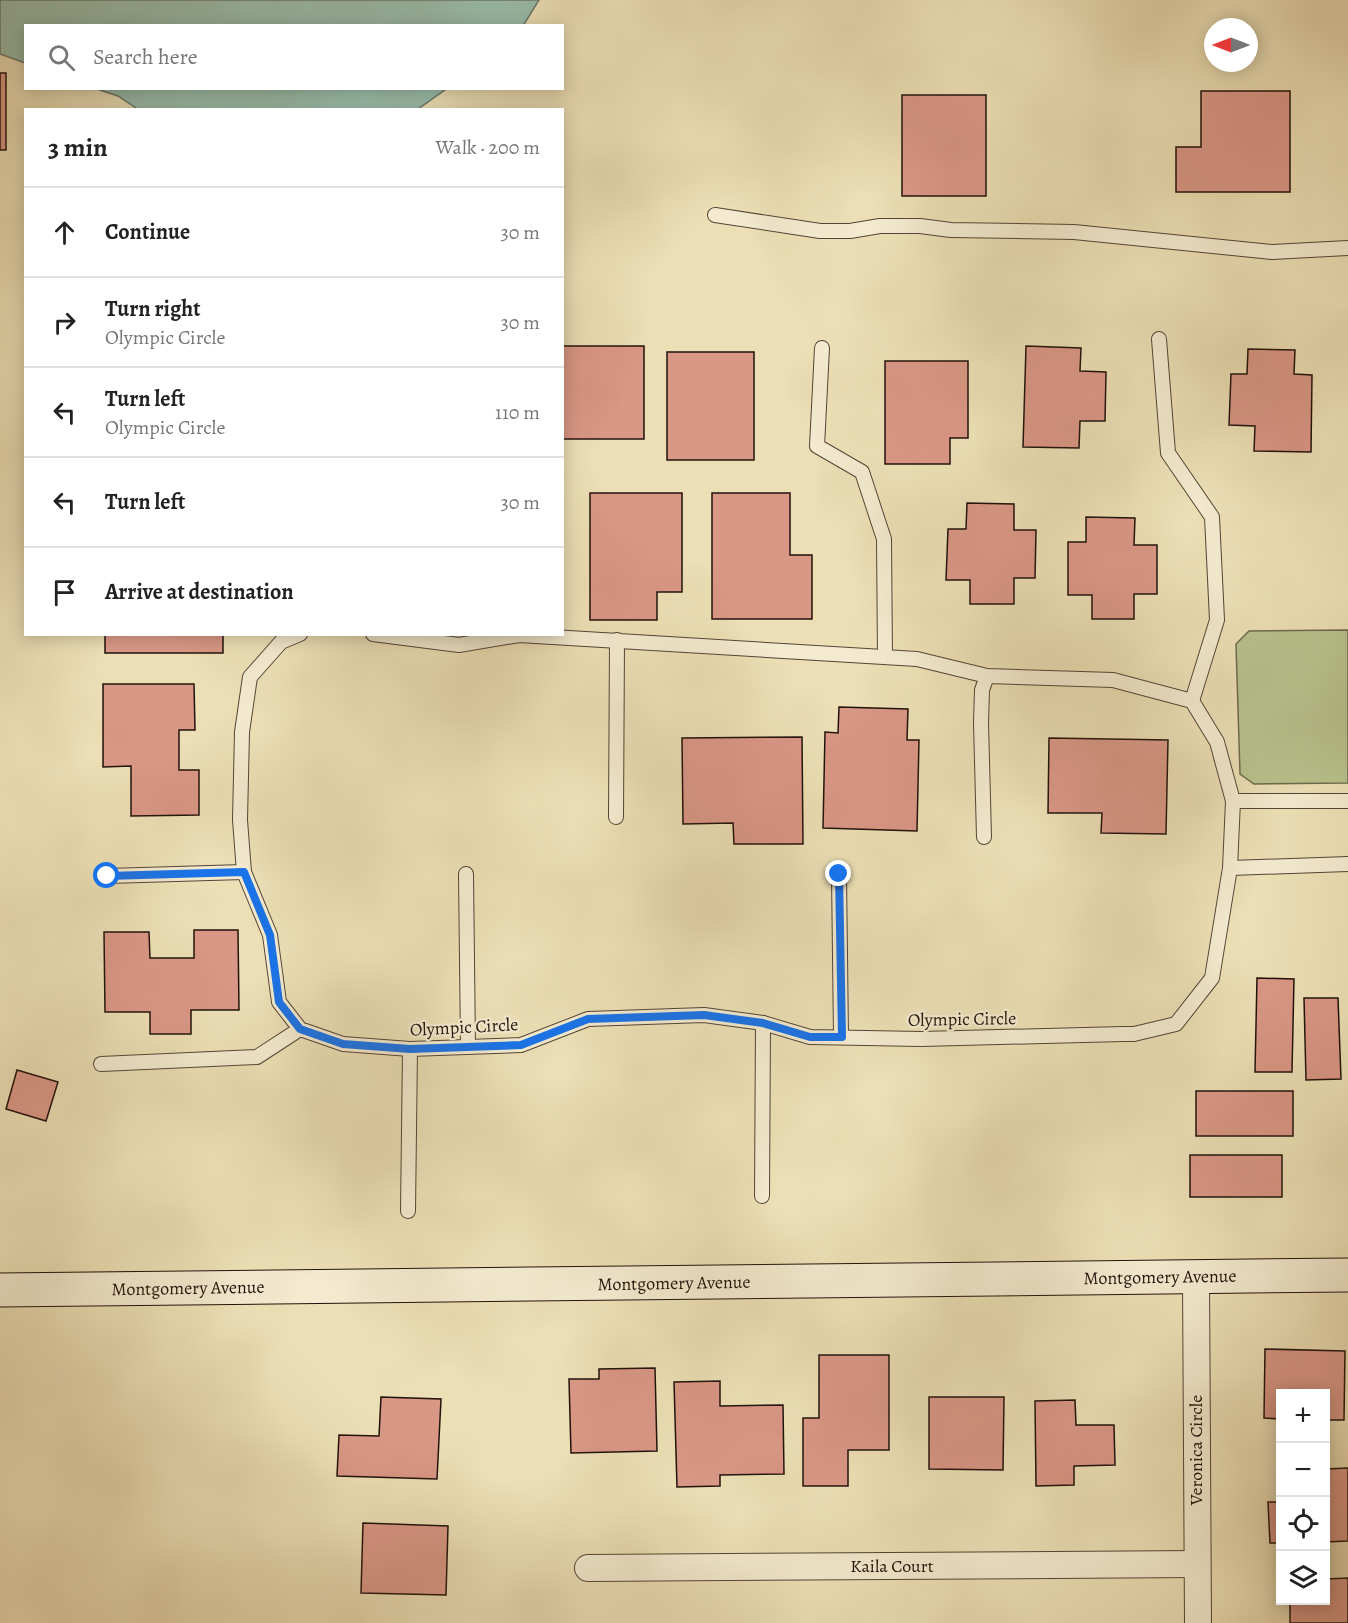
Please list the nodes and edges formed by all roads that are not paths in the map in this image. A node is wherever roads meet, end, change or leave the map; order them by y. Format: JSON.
{"nodes":[{"id":1,"x":715,"y":215,"type":"dead end"},
{"id":2,"x":1348,"y":248,"type":"edge"},
{"id":3,"x":1159,"y":339,"type":"dead end"},
{"id":4,"x":822,"y":348,"type":"dead end"},
{"id":5,"x":295,"y":636,"type":"edge"},
{"id":6,"x":389,"y":636,"type":"edge"},
{"id":7,"x":513,"y":636,"type":"edge"},
{"id":8,"x":539,"y":636,"type":"edge"},
{"id":9,"x":617,"y":640,"type":"junction"},
{"id":10,"x":885,"y":657,"type":"junction"},
{"id":11,"x":987,"y":676,"type":"junction"},
{"id":12,"x":1192,"y":700,"type":"junction"},
{"id":13,"x":1233,"y":801,"type":"junction"},
{"id":14,"x":1348,"y":801,"type":"edge"},
{"id":15,"x":616,"y":817,"type":"dead end"},
{"id":16,"x":984,"y":837,"type":"dead end"},
{"id":17,"x":1348,"y":864,"type":"edge"},
{"id":18,"x":1230,"y":868,"type":"junction"},
{"id":19,"x":244,"y":872,"type":"junction"},
{"id":20,"x":465,"y":874,"type":"dead end"},
{"id":21,"x":839,"y":874,"type":"dead end"},
{"id":22,"x":107,"y":876,"type":"dead end"},
{"id":23,"x":763,"y":1023,"type":"junction"},
{"id":24,"x":300,"y":1029,"type":"junction"},
{"id":25,"x":842,"y":1037,"type":"junction"},
{"id":26,"x":468,"y":1047,"type":"junction"},
{"id":27,"x":410,"y":1049,"type":"junction"},
{"id":28,"x":101,"y":1064,"type":"dead end"},
{"id":29,"x":762,"y":1196,"type":"dead end"},
{"id":30,"x":408,"y":1210,"type":"dead end"},
{"id":31,"x":1348,"y":1275,"type":"edge"},
{"id":32,"x":1196,"y":1277,"type":"junction"},
{"id":33,"x":0,"y":1290,"type":"edge"},
{"id":34,"x":1197,"y":1564,"type":"junction"},
{"id":35,"x":588,"y":1568,"type":"dead end"},
{"id":36,"x":1198,"y":1623,"type":"edge"}],
"edges":[{"from":1,"to":2,"type":"lane"},
{"from":3,"to":12,"type":"lane"},
{"from":4,"to":10,"type":"lane"},
{"from":5,"to":19,"type":"lane"},
{"from":6,"to":7,"type":"lane"},
{"from":8,"to":9,"type":"lane"},
{"from":9,"to":10,"type":"lane"},
{"from":9,"to":15,"type":"lane"},
{"from":10,"to":11,"type":"lane"},
{"from":11,"to":12,"type":"lane"},
{"from":11,"to":16,"type":"lane"},
{"from":12,"to":13,"type":"lane","name":"Olympic Circle"},
{"from":13,"to":14,"type":"lane"},
{"from":13,"to":18,"type":"lane","name":"Olympic Circle"},
{"from":17,"to":18,"type":"lane"},
{"from":18,"to":25,"type":"lane","name":"Olympic Circle"},
{"from":19,"to":22,"type":"lane"},
{"from":19,"to":24,"type":"lane"},
{"from":20,"to":26,"type":"lane"},
{"from":21,"to":25,"type":"lane"},
{"from":23,"to":25,"type":"lane","name":"Olympic Circle"},
{"from":23,"to":26,"type":"lane","name":"Olympic Circle"},
{"from":23,"to":29,"type":"lane"},
{"from":24,"to":27,"type":"lane","name":"Olympic Circle"},
{"from":24,"to":28,"type":"lane"},
{"from":26,"to":27,"type":"lane","name":"Olympic Circle"},
{"from":27,"to":30,"type":"lane"},
{"from":31,"to":32,"type":"street","name":"Montgomery Avenue"},
{"from":32,"to":33,"type":"street","name":"Montgomery Avenue"},
{"from":32,"to":34,"type":"street","name":"Veronica Circle"},
{"from":34,"to":35,"type":"street","name":"Kaila Court"},
{"from":34,"to":36,"type":"street","name":"Veronica Circle"}]}
